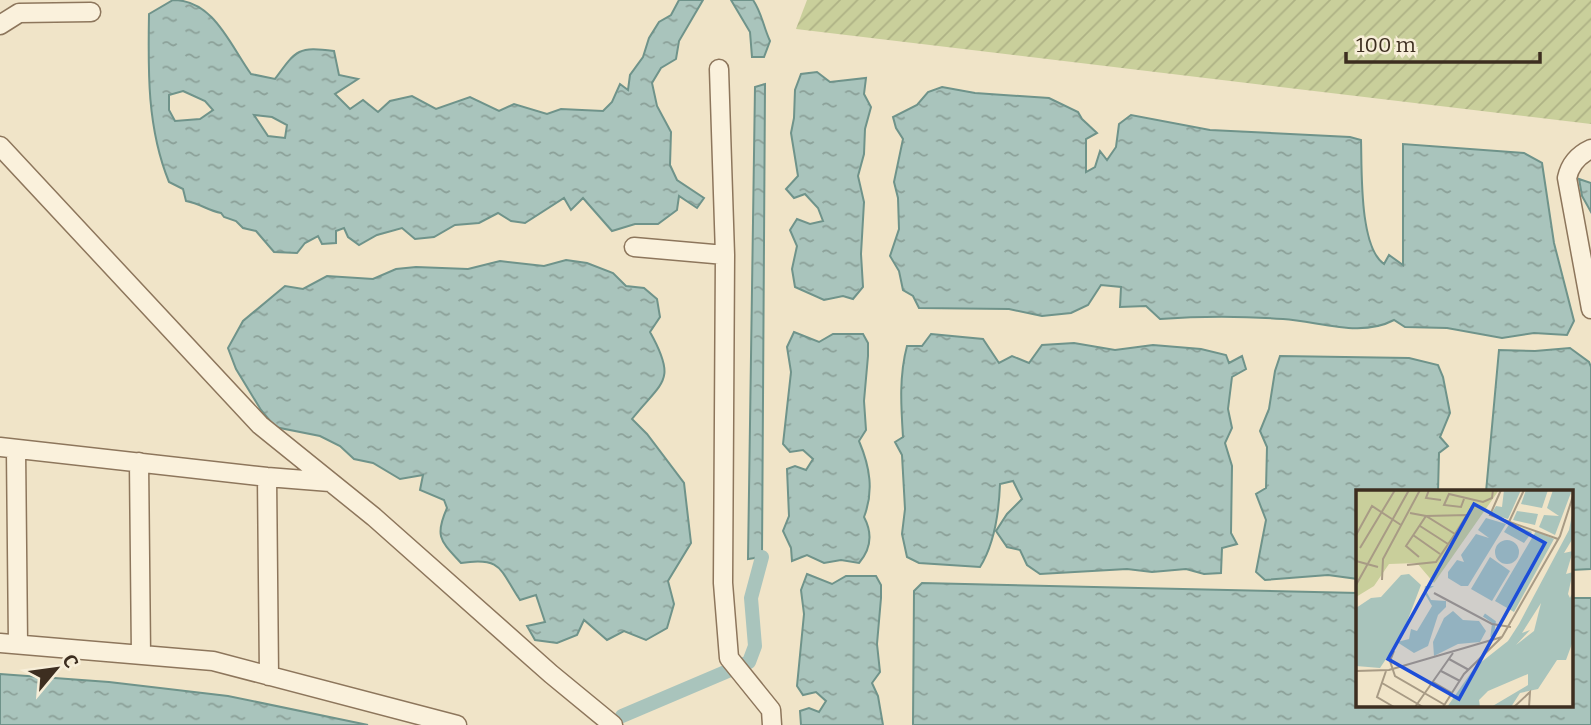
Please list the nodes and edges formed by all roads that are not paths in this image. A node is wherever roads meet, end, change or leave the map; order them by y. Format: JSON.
{"nodes":[{"id":1,"x":90,"y":12,"type":"dead end"},
{"id":2,"x":0,"y":25,"type":"edge"},
{"id":3,"x":719,"y":69,"type":"dead end"},
{"id":4,"x":0,"y":146,"type":"edge"},
{"id":5,"x":1591,"y":149,"type":"edge"},
{"id":6,"x":634,"y":247,"type":"dead end"},
{"id":7,"x":724,"y":255,"type":"junction"},
{"id":8,"x":1591,"y":309,"type":"edge"},
{"id":9,"x":8,"y":448,"type":"edge"},
{"id":10,"x":139,"y":462,"type":"junction"},
{"id":11,"x":267,"y":477,"type":"junction"},
{"id":12,"x":330,"y":482,"type":"junction"},
{"id":13,"x":9,"y":643,"type":"edge"},
{"id":14,"x":141,"y":655,"type":"junction"},
{"id":15,"x":269,"y":676,"type":"junction"},
{"id":16,"x":457,"y":725,"type":"edge"},
{"id":17,"x":613,"y":725,"type":"edge"},
{"id":18,"x":772,"y":725,"type":"edge"}],
"edges":[{"from":1,"to":2,"type":"street"},
{"from":3,"to":7,"type":"street"},
{"from":4,"to":12,"type":"street"},
{"from":5,"to":8,"type":"street"},
{"from":6,"to":7,"type":"street"},
{"from":7,"to":18,"type":"street"},
{"from":9,"to":10,"type":"street"},
{"from":9,"to":13,"type":"street"},
{"from":10,"to":11,"type":"street"},
{"from":10,"to":14,"type":"street"},
{"from":11,"to":12,"type":"street"},
{"from":11,"to":15,"type":"street"},
{"from":12,"to":17,"type":"street"},
{"from":13,"to":14,"type":"street"},
{"from":14,"to":15,"type":"street"},
{"from":15,"to":16,"type":"street"}]}
